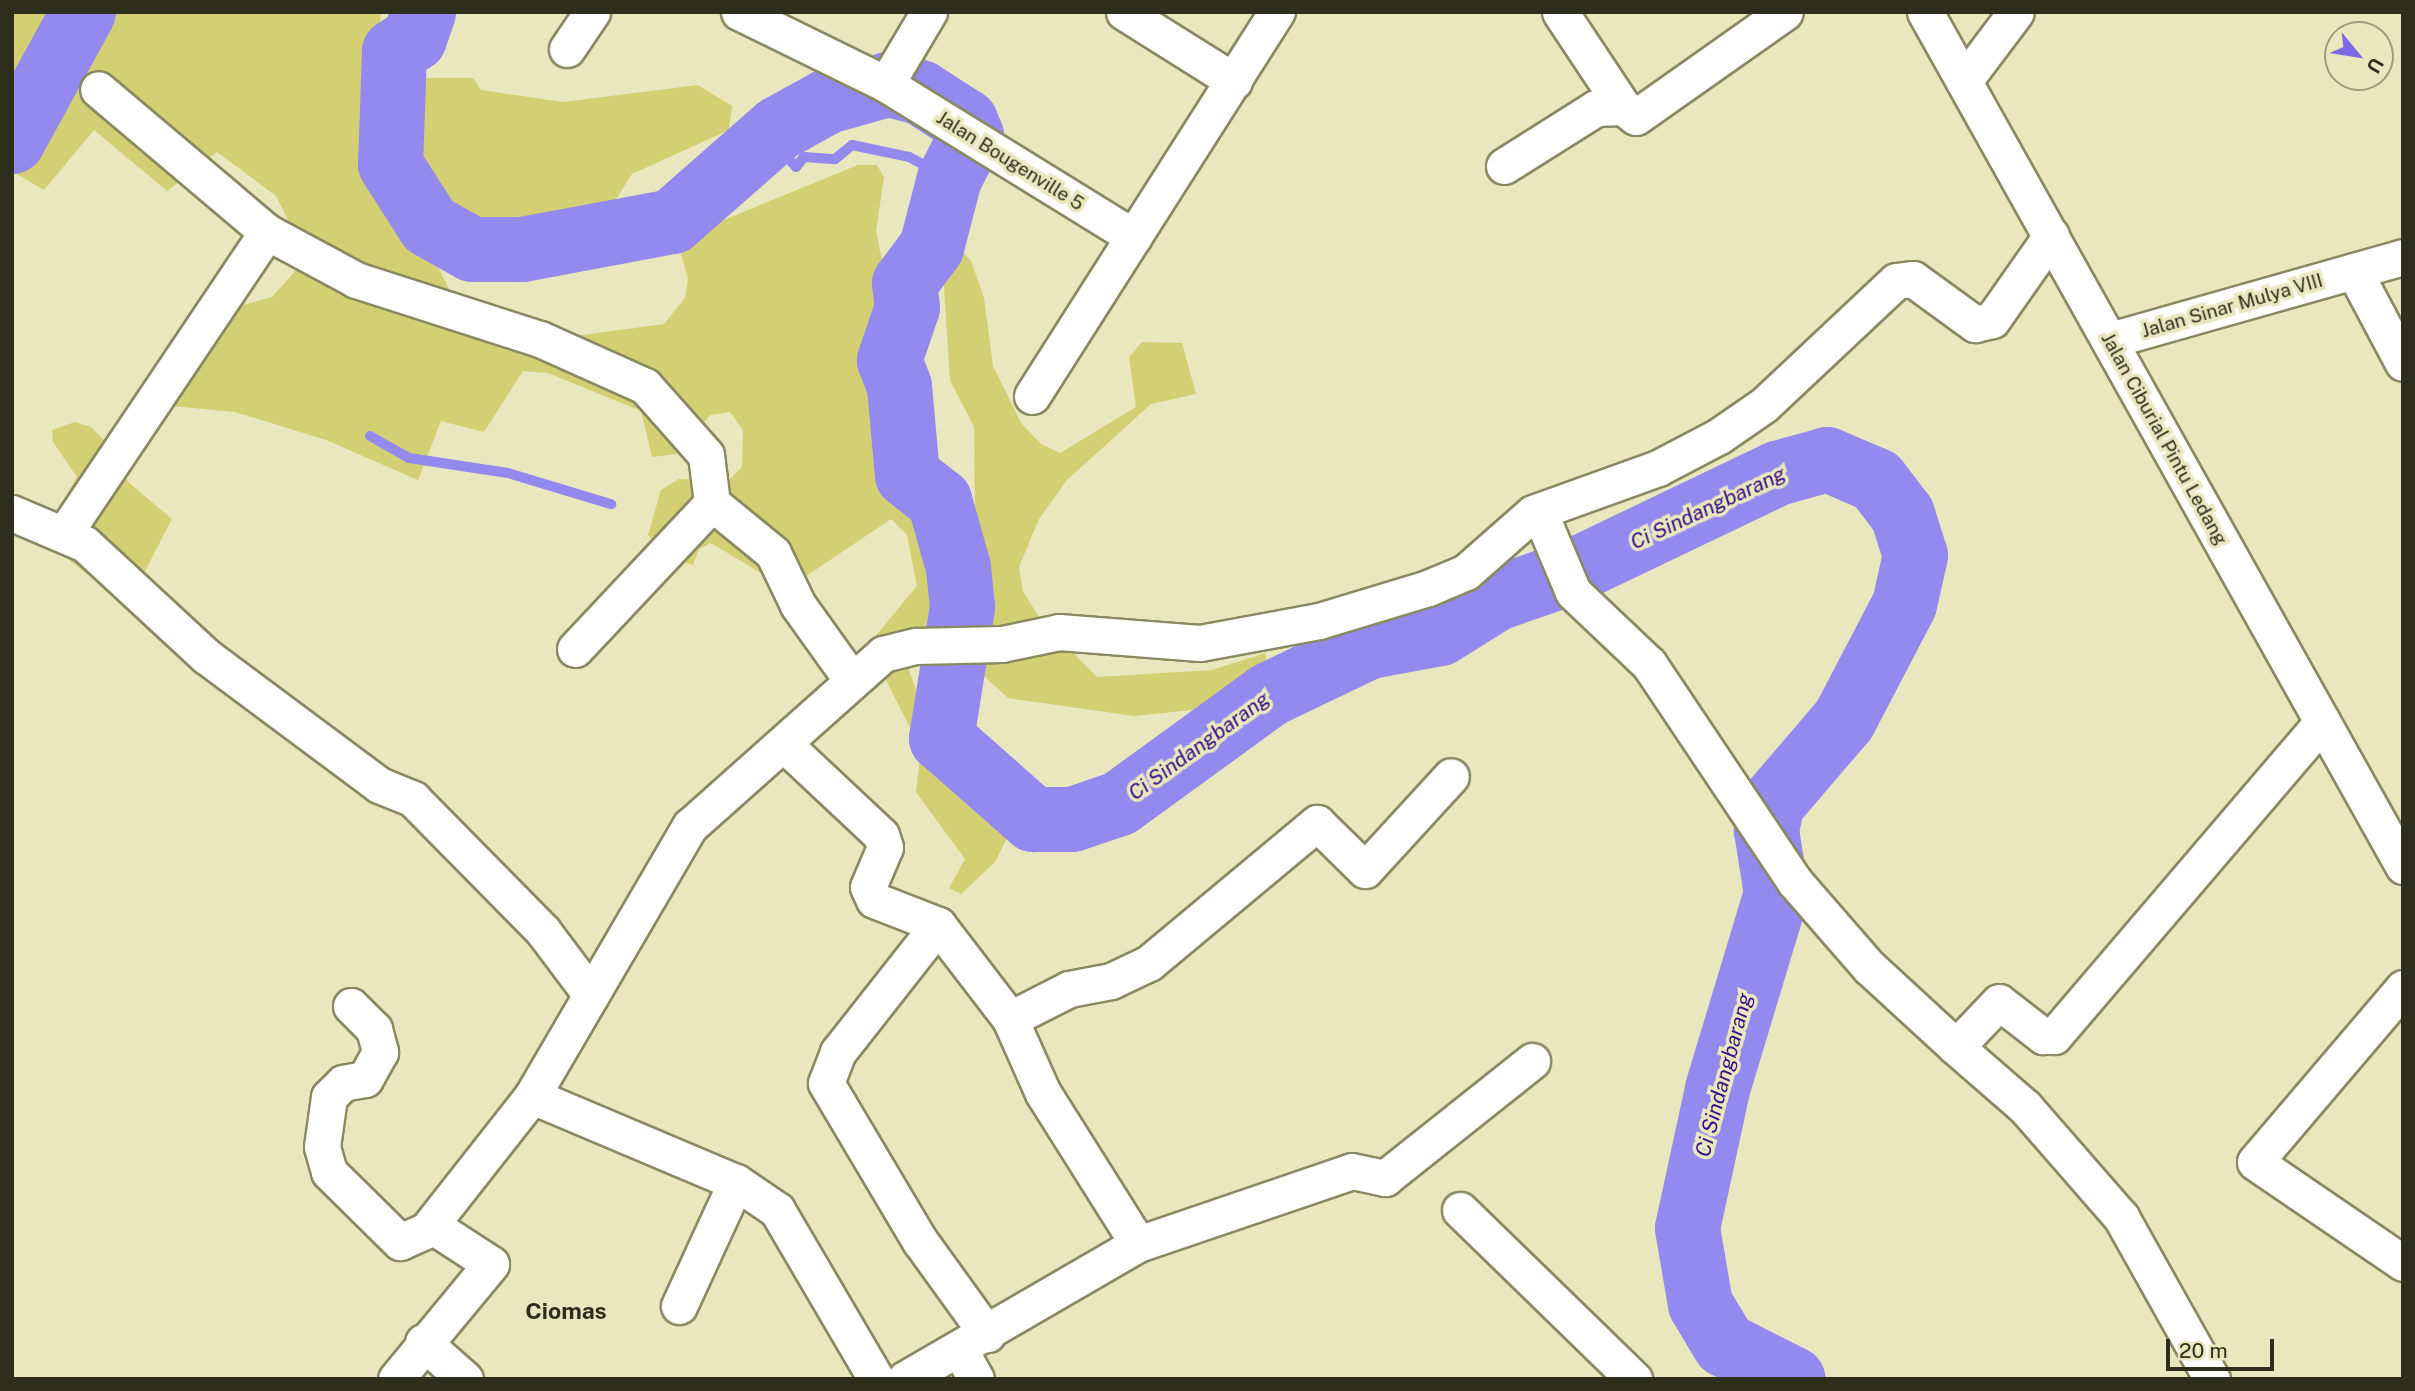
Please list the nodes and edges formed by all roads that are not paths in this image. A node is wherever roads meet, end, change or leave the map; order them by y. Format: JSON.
{"nodes":[{"id":1,"x":592,"y":12,"type":"edge"},
{"id":2,"x":739,"y":12,"type":"edge"},
{"id":3,"x":929,"y":12,"type":"edge"},
{"id":4,"x":1124,"y":12,"type":"edge"},
{"id":5,"x":1277,"y":12,"type":"edge"},
{"id":6,"x":1560,"y":12,"type":"edge"},
{"id":7,"x":1785,"y":12,"type":"edge"},
{"id":8,"x":1925,"y":12,"type":"edge"},
{"id":9,"x":2016,"y":12,"type":"edge"},
{"id":10,"x":566,"y":49,"type":"dead end"},
{"id":11,"x":1234,"y":81,"type":"junction"},
{"id":12,"x":1964,"y":81,"type":"junction"},
{"id":13,"x":886,"y":84,"type":"junction"},
{"id":14,"x":98,"y":89,"type":"dead end"},
{"id":15,"x":1623,"y":107,"type":"junction"},
{"id":16,"x":1504,"y":166,"type":"dead end"},
{"id":17,"x":267,"y":232,"type":"junction"},
{"id":18,"x":2051,"y":236,"type":"junction"},
{"id":19,"x":1134,"y":237,"type":"junction"},
{"id":20,"x":2403,"y":257,"type":"edge"},
{"id":21,"x":2354,"y":271,"type":"junction"},
{"id":22,"x":2110,"y":341,"type":"junction"},
{"id":23,"x":2403,"y":363,"type":"edge"},
{"id":24,"x":1032,"y":396,"type":"dead end"},
{"id":25,"x":712,"y":503,"type":"junction"},
{"id":26,"x":1539,"y":511,"type":"junction"},
{"id":27,"x":12,"y":513,"type":"edge"},
{"id":28,"x":64,"y":534,"type":"junction"},
{"id":29,"x":575,"y":649,"type":"dead end"},
{"id":30,"x":851,"y":679,"type":"junction"},
{"id":31,"x":2322,"y":722,"type":"junction"},
{"id":32,"x":785,"y":745,"type":"junction"},
{"id":33,"x":1451,"y":776,"type":"dead end"},
{"id":34,"x":2403,"y":866,"type":"edge"},
{"id":35,"x":938,"y":925,"type":"junction"},
{"id":36,"x":2403,"y":988,"type":"edge"},
{"id":37,"x":591,"y":995,"type":"junction"},
{"id":38,"x":351,"y":1006,"type":"dead end"},
{"id":39,"x":1010,"y":1019,"type":"junction"},
{"id":40,"x":1955,"y":1047,"type":"junction"},
{"id":41,"x":1532,"y":1061,"type":"dead end"},
{"id":42,"x":532,"y":1096,"type":"junction"},
{"id":43,"x":736,"y":1182,"type":"junction"},
{"id":44,"x":1460,"y":1210,"type":"dead end"},
{"id":45,"x":429,"y":1227,"type":"junction"},
{"id":46,"x":1138,"y":1244,"type":"junction"},
{"id":47,"x":2403,"y":1263,"type":"edge"},
{"id":48,"x":679,"y":1306,"type":"dead end"},
{"id":49,"x":423,"y":1342,"type":"junction"},
{"id":50,"x":974,"y":1354,"type":"edge"},
{"id":51,"x":396,"y":1379,"type":"edge"},
{"id":52,"x":465,"y":1379,"type":"edge"},
{"id":53,"x":876,"y":1379,"type":"edge"},
{"id":54,"x":905,"y":1379,"type":"edge"},
{"id":55,"x":1634,"y":1379,"type":"edge"},
{"id":56,"x":2211,"y":1379,"type":"edge"}],
"edges":[{"from":1,"to":10,"type":"street"},
{"from":2,"to":13,"type":"street","name":"Jalan Bougenville 5"},
{"from":3,"to":13,"type":"street"},
{"from":4,"to":11,"type":"street"},
{"from":5,"to":11,"type":"street"},
{"from":6,"to":15,"type":"street"},
{"from":7,"to":15,"type":"street"},
{"from":8,"to":12,"type":"street","name":"Jalan Ciburial Pintu Ledang"},
{"from":9,"to":12,"type":"street"},
{"from":11,"to":19,"type":"street"},
{"from":12,"to":18,"type":"street","name":"Jalan Ciburial Pintu Ledang"},
{"from":13,"to":19,"type":"street","name":"Jalan Bougenville 5"},
{"from":14,"to":17,"type":"street"},
{"from":15,"to":16,"type":"street"},
{"from":17,"to":25,"type":"street"},
{"from":17,"to":28,"type":"street"},
{"from":18,"to":22,"type":"street","name":"Jalan Ciburial Pintu Ledang"},
{"from":18,"to":26,"type":"street"},
{"from":19,"to":24,"type":"street"},
{"from":20,"to":21,"type":"street","name":"Jalan Sinar Mulya VIII"},
{"from":21,"to":22,"type":"street","name":"Jalan Sinar Mulya VIII"},
{"from":21,"to":23,"type":"street"},
{"from":22,"to":31,"type":"street","name":"Jalan Ciburial Pintu Ledang"},
{"from":25,"to":29,"type":"street"},
{"from":25,"to":30,"type":"street"},
{"from":26,"to":30,"type":"street"},
{"from":26,"to":40,"type":"street"},
{"from":27,"to":28,"type":"street"},
{"from":28,"to":37,"type":"street"},
{"from":30,"to":32,"type":"street"},
{"from":31,"to":34,"type":"street","name":"Jalan Ciburial Pintu Ledang"},
{"from":31,"to":40,"type":"street"},
{"from":32,"to":35,"type":"street"},
{"from":32,"to":37,"type":"street"},
{"from":33,"to":39,"type":"street"},
{"from":35,"to":39,"type":"street"},
{"from":35,"to":50,"type":"street"},
{"from":36,"to":47,"type":"street"},
{"from":37,"to":42,"type":"street"},
{"from":38,"to":45,"type":"street"},
{"from":39,"to":46,"type":"street"},
{"from":40,"to":56,"type":"street"},
{"from":41,"to":46,"type":"street"},
{"from":42,"to":43,"type":"street"},
{"from":42,"to":45,"type":"street"},
{"from":43,"to":48,"type":"street"},
{"from":43,"to":53,"type":"street"},
{"from":44,"to":55,"type":"street"},
{"from":45,"to":49,"type":"street"},
{"from":46,"to":50,"type":"street"},
{"from":49,"to":51,"type":"street"},
{"from":49,"to":52,"type":"street"},
{"from":50,"to":54,"type":"street"}]}
